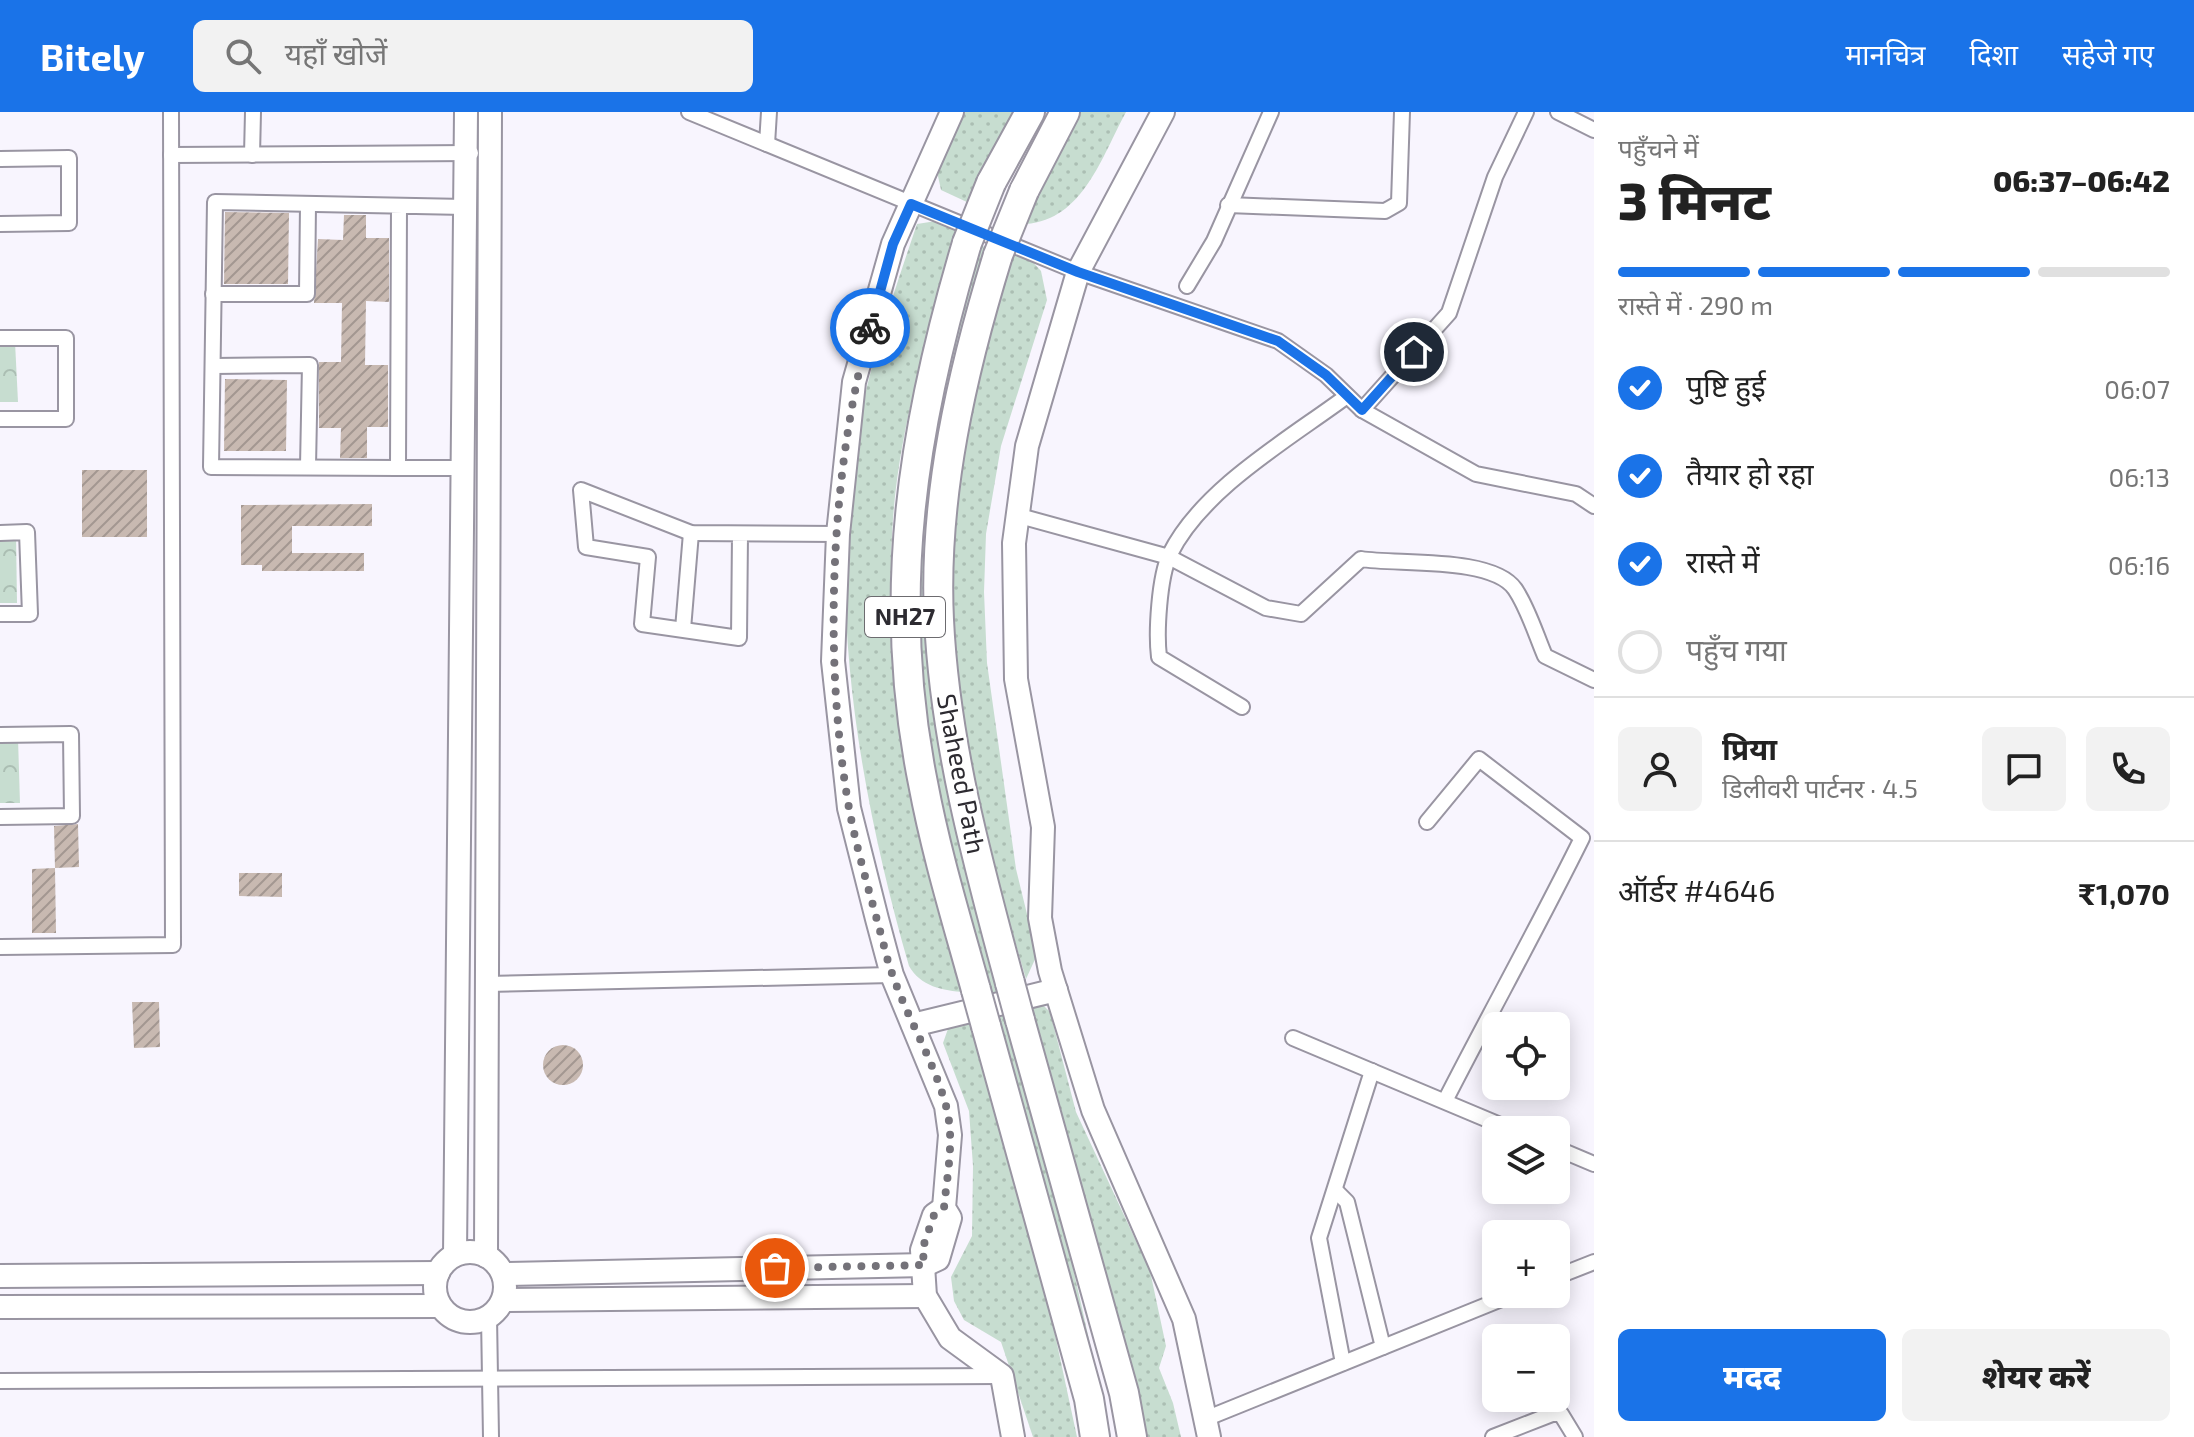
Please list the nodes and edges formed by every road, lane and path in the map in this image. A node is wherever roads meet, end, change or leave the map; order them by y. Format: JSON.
{"nodes":[{"id":1,"x":171,"y":112,"type":"edge"},
{"id":2,"x":253,"y":112,"type":"edge"},
{"id":3,"x":466,"y":112,"type":"edge"},
{"id":4,"x":490,"y":112,"type":"edge"},
{"id":5,"x":689,"y":112,"type":"edge"},
{"id":6,"x":769,"y":112,"type":"edge"},
{"id":7,"x":952,"y":112,"type":"edge"},
{"id":8,"x":1030,"y":112,"type":"edge"},
{"id":9,"x":1065,"y":112,"type":"edge"},
{"id":10,"x":1163,"y":112,"type":"edge"},
{"id":11,"x":1271,"y":112,"type":"edge"},
{"id":12,"x":1402,"y":112,"type":"edge"},
{"id":13,"x":1526,"y":112,"type":"edge"},
{"id":14,"x":1558,"y":112,"type":"edge"},
{"id":15,"x":1594,"y":130,"type":"edge"},
{"id":16,"x":767,"y":144,"type":"junction"},
{"id":17,"x":466,"y":153,"type":"junction"},
{"id":18,"x":490,"y":153,"type":"junction"},
{"id":19,"x":171,"y":155,"type":"junction"},
{"id":20,"x":252,"y":155,"type":"junction"},
{"id":21,"x":0,"y":159,"type":"edge"},
{"id":22,"x":911,"y":204,"type":"junction"},
{"id":23,"x":308,"y":205,"type":"junction"},
{"id":24,"x":1228,"y":205,"type":"junction"},
{"id":25,"x":399,"y":206,"type":"junction"},
{"id":26,"x":465,"y":207,"type":"junction"},
{"id":27,"x":0,"y":224,"type":"edge"},
{"id":28,"x":1078,"y":272,"type":"junction"},
{"id":29,"x":1187,"y":286,"type":"dead end"},
{"id":30,"x":213,"y":294,"type":"junction"},
{"id":31,"x":0,"y":338,"type":"edge"},
{"id":32,"x":214,"y":366,"type":"junction"},
{"id":33,"x":1347,"y":396,"type":"junction"},
{"id":34,"x":1362,"y":410,"type":"junction"},
{"id":35,"x":0,"y":419,"type":"edge"},
{"id":36,"x":308,"y":466,"type":"junction"},
{"id":37,"x":398,"y":468,"type":"junction"},
{"id":38,"x":463,"y":468,"type":"junction"},
{"id":39,"x":1594,"y":506,"type":"edge"},
{"id":40,"x":1016,"y":515,"type":"junction"},
{"id":41,"x":0,"y":533,"type":"edge"},
{"id":42,"x":691,"y":533,"type":"junction"},
{"id":43,"x":838,"y":534,"type":"junction"},
{"id":44,"x":740,"y":535,"type":"junction"},
{"id":45,"x":1169,"y":557,"type":"junction"},
{"id":46,"x":0,"y":614,"type":"edge"},
{"id":47,"x":683,"y":629,"type":"junction"},
{"id":48,"x":1594,"y":680,"type":"edge"},
{"id":49,"x":1242,"y":707,"type":"dead end"},
{"id":50,"x":0,"y":735,"type":"edge"},
{"id":51,"x":0,"y":817,"type":"edge"},
{"id":52,"x":1427,"y":822,"type":"dead end"},
{"id":53,"x":0,"y":947,"type":"edge"},
{"id":54,"x":892,"y":975,"type":"junction"},
{"id":55,"x":487,"y":984,"type":"junction"},
{"id":56,"x":1056,"y":990,"type":"junction"},
{"id":57,"x":913,"y":1025,"type":"junction"},
{"id":58,"x":1293,"y":1038,"type":"dead end"},
{"id":59,"x":1372,"y":1071,"type":"junction"},
{"id":60,"x":1445,"y":1101,"type":"junction"},
{"id":61,"x":1482,"y":1117,"type":"edge"},
{"id":62,"x":1570,"y":1154,"type":"edge"},
{"id":63,"x":1594,"y":1164,"type":"edge"},
{"id":64,"x":1337,"y":1192,"type":"junction"},
{"id":65,"x":455,"y":1255,"type":"junction"},
{"id":66,"x":486,"y":1256,"type":"junction"},
{"id":67,"x":1594,"y":1262,"type":"edge"},
{"id":68,"x":925,"y":1265,"type":"junction"},
{"id":69,"x":1570,"y":1271,"type":"edge"},
{"id":70,"x":438,"y":1273,"type":"junction"},
{"id":71,"x":503,"y":1274,"type":"junction"},
{"id":72,"x":0,"y":1276,"type":"edge"},
{"id":73,"x":925,"y":1296,"type":"junction"},
{"id":74,"x":440,"y":1306,"type":"junction"},
{"id":75,"x":0,"y":1307,"type":"edge"},
{"id":76,"x":1482,"y":1307,"type":"edge"},
{"id":77,"x":496,"y":1308,"type":"junction"},
{"id":78,"x":1383,"y":1347,"type":"junction"},
{"id":79,"x":1343,"y":1363,"type":"junction"},
{"id":80,"x":1002,"y":1376,"type":"junction"},
{"id":81,"x":490,"y":1378,"type":"junction"},
{"id":82,"x":0,"y":1381,"type":"edge"},
{"id":83,"x":1207,"y":1428,"type":"edge"},
{"id":84,"x":491,"y":1437,"type":"edge"},
{"id":85,"x":1013,"y":1437,"type":"edge"},
{"id":86,"x":1095,"y":1437,"type":"edge"},
{"id":87,"x":1132,"y":1437,"type":"edge"},
{"id":88,"x":1493,"y":1437,"type":"edge"},
{"id":89,"x":1575,"y":1437,"type":"edge"}],
"edges":[{"from":1,"to":19,"type":"street"},
{"from":2,"to":20,"type":"street"},
{"from":3,"to":17,"type":"street"},
{"from":4,"to":18,"type":"street"},
{"from":5,"to":16,"type":"street"},
{"from":6,"to":16,"type":"street"},
{"from":7,"to":22,"type":"street"},
{"from":8,"to":86,"type":"highway","name":"Shaheed Path","number":"NH27","bridge":true},
{"from":9,"to":87,"type":"highway","name":"Shaheed Path","number":"NH27","bridge":true},
{"from":10,"to":28,"type":"street"},
{"from":11,"to":24,"type":"street"},
{"from":12,"to":24,"type":"street"},
{"from":13,"to":34,"type":"street"},
{"from":14,"to":15,"type":"street"},
{"from":16,"to":22,"type":"street"},
{"from":17,"to":18,"type":"street"},
{"from":17,"to":20,"type":"street"},
{"from":17,"to":26,"type":"street"},
{"from":18,"to":55,"type":"street"},
{"from":19,"to":20,"type":"street"},
{"from":19,"to":53,"type":"street"},
{"from":21,"to":27,"type":"street"},
{"from":22,"to":28,"type":"street"},
{"from":22,"to":43,"type":"street"},
{"from":23,"to":25,"type":"street"},
{"from":23,"to":30,"type":"street"},
{"from":23,"to":30,"type":"street"},
{"from":24,"to":29,"type":"street"},
{"from":25,"to":26,"type":"street"},
{"from":25,"to":37,"type":"street"},
{"from":26,"to":38,"type":"street"},
{"from":28,"to":33,"type":"street"},
{"from":28,"to":40,"type":"street"},
{"from":30,"to":32,"type":"street"},
{"from":31,"to":35,"type":"street"},
{"from":32,"to":36,"type":"street"},
{"from":32,"to":36,"type":"street"},
{"from":33,"to":34,"type":"street"},
{"from":33,"to":45,"type":"street"},
{"from":34,"to":39,"type":"street"},
{"from":36,"to":37,"type":"street"},
{"from":37,"to":38,"type":"street"},
{"from":38,"to":65,"type":"street"},
{"from":40,"to":45,"type":"street"},
{"from":40,"to":56,"type":"street"},
{"from":41,"to":46,"type":"street"},
{"from":42,"to":44,"type":"street"},
{"from":42,"to":47,"type":"street"},
{"from":42,"to":47,"type":"street"},
{"from":43,"to":44,"type":"street"},
{"from":43,"to":54,"type":"street"},
{"from":44,"to":47,"type":"street"},
{"from":45,"to":48,"type":"street"},
{"from":45,"to":49,"type":"street"},
{"from":50,"to":51,"type":"street"},
{"from":52,"to":60,"type":"street"},
{"from":54,"to":55,"type":"street"},
{"from":54,"to":57,"type":"street"},
{"from":55,"to":66,"type":"street"},
{"from":56,"to":57,"type":"street"},
{"from":56,"to":83,"type":"street"},
{"from":57,"to":68,"type":"street"},
{"from":58,"to":59,"type":"street"},
{"from":59,"to":60,"type":"street"},
{"from":59,"to":64,"type":"street"},
{"from":60,"to":61,"type":"street"},
{"from":62,"to":63,"type":"street"},
{"from":64,"to":78,"type":"street"},
{"from":64,"to":79,"type":"street"},
{"from":65,"to":66,"type":"street"},
{"from":65,"to":70,"type":"street"},
{"from":66,"to":71,"type":"street"},
{"from":67,"to":69,"type":"street"},
{"from":68,"to":71,"type":"street"},
{"from":68,"to":73,"type":"street"},
{"from":70,"to":72,"type":"street"},
{"from":70,"to":74,"type":"street"},
{"from":71,"to":77,"type":"street"},
{"from":73,"to":77,"type":"street"},
{"from":73,"to":80,"type":"street"},
{"from":74,"to":75,"type":"street"},
{"from":74,"to":77,"type":"street"},
{"from":76,"to":78,"type":"street"},
{"from":77,"to":81,"type":"street"},
{"from":78,"to":79,"type":"street"},
{"from":79,"to":83,"type":"street"},
{"from":80,"to":81,"type":"street"},
{"from":80,"to":85,"type":"street"},
{"from":81,"to":82,"type":"street"},
{"from":81,"to":84,"type":"street"},
{"from":88,"to":89,"type":"street"}]}
